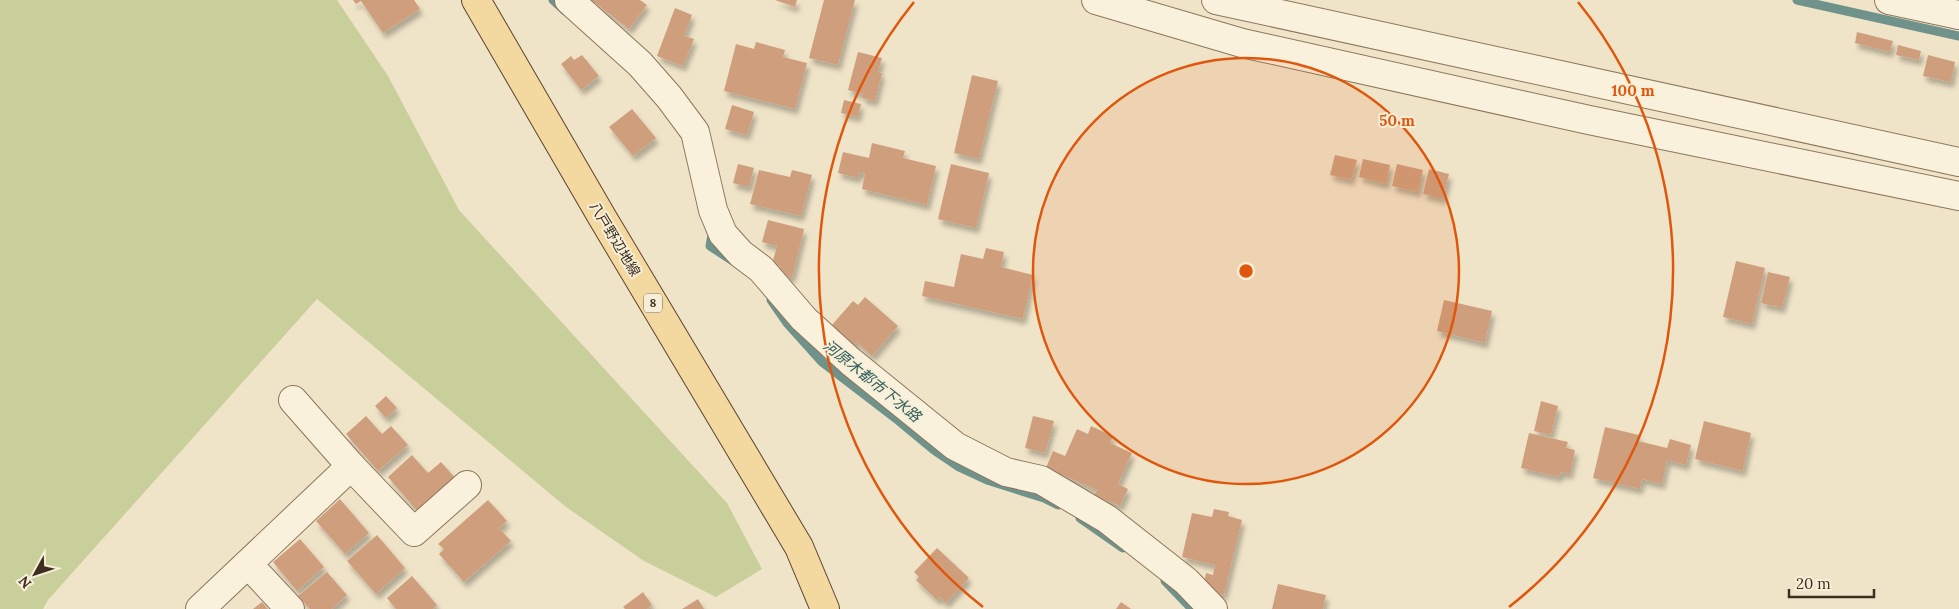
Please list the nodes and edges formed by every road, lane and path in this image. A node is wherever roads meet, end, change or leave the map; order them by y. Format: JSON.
{"nodes":[{"id":1,"x":476,"y":0,"type":"edge"},
{"id":2,"x":569,"y":0,"type":"edge"},
{"id":3,"x":1096,"y":0,"type":"edge"},
{"id":4,"x":1216,"y":0,"type":"edge"},
{"id":5,"x":1889,"y":0,"type":"edge"},
{"id":6,"x":1959,"y":15,"type":"edge"},
{"id":7,"x":1959,"y":162,"type":"edge"},
{"id":8,"x":1959,"y":196,"type":"edge"},
{"id":9,"x":293,"y":400,"type":"dead end"},
{"id":10,"x":351,"y":466,"type":"junction"},
{"id":11,"x":467,"y":485,"type":"dead end"},
{"id":12,"x":248,"y":564,"type":"junction"},
{"id":13,"x":200,"y":609,"type":"edge"},
{"id":14,"x":290,"y":609,"type":"edge"},
{"id":15,"x":825,"y":609,"type":"edge"},
{"id":16,"x":1213,"y":609,"type":"edge"}],
"edges":[{"from":1,"to":15,"type":"main road","name":"八戸野辺地線","number":"8"},
{"from":2,"to":16,"type":"street"},
{"from":3,"to":8,"type":"street"},
{"from":4,"to":7,"type":"street"},
{"from":5,"to":6,"type":"street"},
{"from":9,"to":10,"type":"street"},
{"from":10,"to":11,"type":"street"},
{"from":10,"to":12,"type":"street"},
{"from":12,"to":13,"type":"street"},
{"from":12,"to":14,"type":"street"}]}
